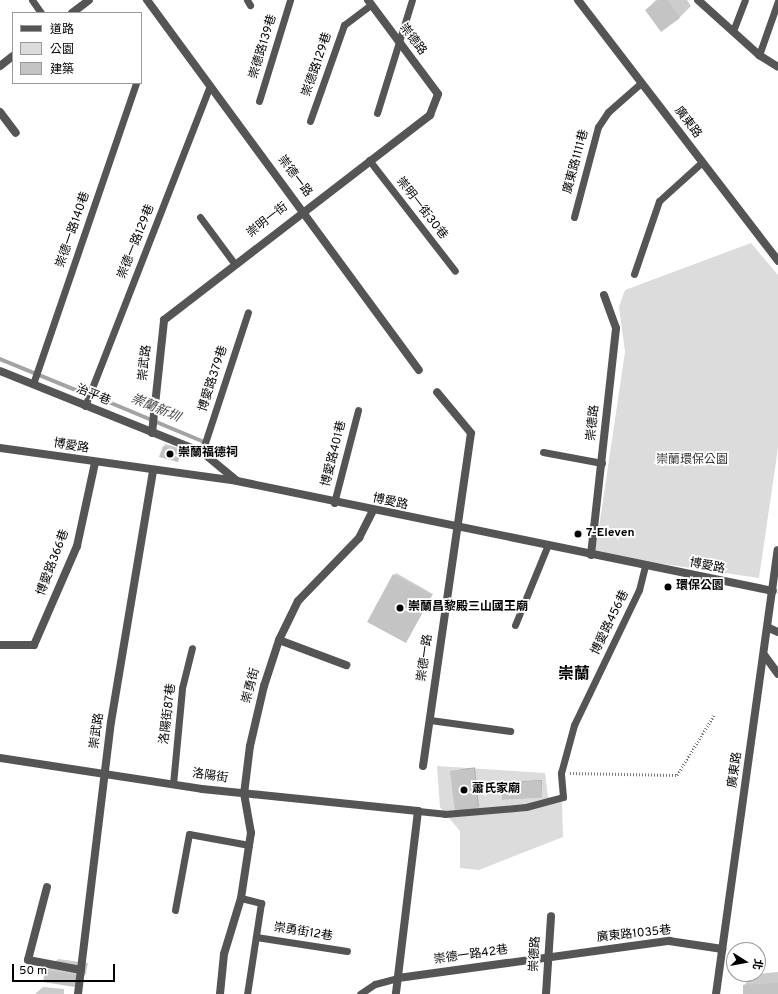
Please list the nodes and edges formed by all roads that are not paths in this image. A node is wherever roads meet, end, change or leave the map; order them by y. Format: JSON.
{"nodes":[{"id":1,"x":32,"y":0,"type":"edge"},
{"id":2,"x":89,"y":0,"type":"edge"},
{"id":3,"x":147,"y":0,"type":"edge"},
{"id":4,"x":290,"y":0,"type":"edge"},
{"id":5,"x":412,"y":0,"type":"edge"},
{"id":6,"x":578,"y":0,"type":"edge"},
{"id":7,"x":698,"y":0,"type":"edge"},
{"id":8,"x":745,"y":0,"type":"edge"},
{"id":9,"x":369,"y":2,"type":"edge"},
{"id":10,"x":778,"y":2,"type":"edge"},
{"id":11,"x":40,"y":12,"type":"edge"},
{"id":12,"x":73,"y":12,"type":"edge"},
{"id":13,"x":733,"y":31,"type":"junction"},
{"id":14,"x":400,"y":43,"type":"junction"},
{"id":15,"x":759,"y":55,"type":"junction"},
{"id":16,"x":12,"y":57,"type":"edge"},
{"id":17,"x":0,"y":66,"type":"edge"},
{"id":18,"x":778,"y":67,"type":"edge"},
{"id":19,"x":641,"y":82,"type":"junction"},
{"id":20,"x":136,"y":84,"type":"edge"},
{"id":21,"x":210,"y":86,"type":"junction"},
{"id":22,"x":438,"y":94,"type":"joint"},
{"id":23,"x":259,"y":101,"type":"dead end"},
{"id":24,"x":0,"y":112,"type":"edge"},
{"id":25,"x":377,"y":112,"type":"dead end"},
{"id":26,"x":310,"y":121,"type":"dead end"},
{"id":27,"x":16,"y":133,"type":"dead end"},
{"id":28,"x":369,"y":160,"type":"junction"},
{"id":29,"x":702,"y":162,"type":"junction"},
{"id":30,"x":303,"y":209,"type":"junction"},
{"id":31,"x":200,"y":217,"type":"dead end"},
{"id":32,"x":574,"y":217,"type":"dead end"},
{"id":33,"x":778,"y":261,"type":"edge"},
{"id":34,"x":234,"y":263,"type":"junction"},
{"id":35,"x":455,"y":271,"type":"dead end"},
{"id":36,"x":634,"y":274,"type":"dead end"},
{"id":37,"x":604,"y":295,"type":"dead end"},
{"id":38,"x":248,"y":312,"type":"dead end"},
{"id":39,"x":164,"y":320,"type":"joint"},
{"id":40,"x":419,"y":370,"type":"dead end"},
{"id":41,"x":0,"y":371,"type":"edge"},
{"id":42,"x":33,"y":382,"type":"junction"},
{"id":43,"x":437,"y":392,"type":"dead end"},
{"id":44,"x":85,"y":406,"type":"junction"},
{"id":45,"x":358,"y":410,"type":"dead end"},
{"id":46,"x":152,"y":429,"type":"junction"},
{"id":47,"x":0,"y":448,"type":"edge"},
{"id":48,"x":202,"y":452,"type":"junction"},
{"id":49,"x":543,"y":452,"type":"dead end"},
{"id":50,"x":95,"y":463,"type":"junction"},
{"id":51,"x":602,"y":463,"type":"junction"},
{"id":52,"x":153,"y":472,"type":"junction"},
{"id":53,"x":237,"y":481,"type":"junction"},
{"id":54,"x":334,"y":503,"type":"junction"},
{"id":55,"x":372,"y":512,"type":"junction"},
{"id":56,"x":456,"y":528,"type":"junction"},
{"id":57,"x":547,"y":547,"type":"junction"},
{"id":58,"x":778,"y":550,"type":"edge"},
{"id":59,"x":591,"y":555,"type":"junction"},
{"id":60,"x":645,"y":566,"type":"junction"},
{"id":61,"x":773,"y":591,"type":"junction"},
{"id":62,"x":515,"y":625,"type":"dead end"},
{"id":63,"x":769,"y":628,"type":"junction"},
{"id":64,"x":778,"y":632,"type":"edge"},
{"id":65,"x":279,"y":640,"type":"junction"},
{"id":66,"x":0,"y":645,"type":"edge"},
{"id":67,"x":192,"y":648,"type":"dead end"},
{"id":68,"x":766,"y":656,"type":"junction"},
{"id":69,"x":346,"y":665,"type":"dead end"},
{"id":70,"x":778,"y":674,"type":"edge"},
{"id":71,"x":430,"y":720,"type":"junction"},
{"id":72,"x":510,"y":731,"type":"dead end"},
{"id":73,"x":0,"y":758,"type":"edge"},
{"id":74,"x":423,"y":766,"type":"dead end"},
{"id":75,"x":105,"y":772,"type":"junction"},
{"id":76,"x":173,"y":784,"type":"junction"},
{"id":77,"x":244,"y":794,"type":"junction"},
{"id":78,"x":418,"y":811,"type":"junction"},
{"id":79,"x":249,"y":845,"type":"junction"},
{"id":80,"x":47,"y":888,"type":"dead end"},
{"id":81,"x":241,"y":898,"type":"junction"},
{"id":82,"x":175,"y":910,"type":"dead end"},
{"id":83,"x":551,"y":916,"type":"dead end"},
{"id":84,"x":256,"y":937,"type":"junction"},
{"id":85,"x":722,"y":949,"type":"junction"},
{"id":86,"x":347,"y":951,"type":"dead end"},
{"id":87,"x":548,"y":958,"type":"junction"},
{"id":88,"x":81,"y":970,"type":"junction"},
{"id":89,"x":398,"y":978,"type":"junction"},
{"id":90,"x":78,"y":994,"type":"edge"},
{"id":91,"x":220,"y":994,"type":"edge"},
{"id":92,"x":247,"y":994,"type":"edge"},
{"id":93,"x":360,"y":994,"type":"edge"},
{"id":94,"x":396,"y":994,"type":"edge"},
{"id":95,"x":546,"y":994,"type":"edge"},
{"id":96,"x":716,"y":994,"type":"edge"}],
"edges":[{"from":1,"to":11,"type":"lane"},
{"from":2,"to":12,"type":"street"},
{"from":3,"to":21,"type":"street","name":"崇德一路"},
{"from":4,"to":23,"type":"lane","name":"崇德路139巷"},
{"from":5,"to":14,"type":"lane"},
{"from":6,"to":19,"type":"street","name":"廣東路"},
{"from":7,"to":13,"type":"street"},
{"from":8,"to":13,"type":"lane"},
{"from":9,"to":14,"type":"street","name":"崇德路"},
{"from":9,"to":26,"type":"lane","name":"崇德路129巷"},
{"from":10,"to":15,"type":"lane"},
{"from":13,"to":15,"type":"street"},
{"from":14,"to":22,"type":"street","name":"崇德路"},
{"from":14,"to":25,"type":"lane"},
{"from":15,"to":18,"type":"street"},
{"from":16,"to":17,"type":"street"},
{"from":19,"to":29,"type":"street","name":"廣東路"},
{"from":19,"to":32,"type":"lane","name":"廣東路1111巷"},
{"from":20,"to":42,"type":"lane","name":"崇德一路140巷"},
{"from":21,"to":30,"type":"street","name":"崇德一路"},
{"from":21,"to":44,"type":"lane","name":"崇德一路129巷"},
{"from":22,"to":28,"type":"street","name":"崇明一街"},
{"from":24,"to":27,"type":"street"},
{"from":28,"to":30,"type":"street","name":"崇明一街"},
{"from":28,"to":35,"type":"lane","name":"崇明一街30巷"},
{"from":29,"to":33,"type":"street","name":"廣東路"},
{"from":29,"to":36,"type":"lane"},
{"from":30,"to":34,"type":"street","name":"崇明一街"},
{"from":30,"to":40,"type":"street","name":"崇德一路"},
{"from":31,"to":34,"type":"lane"},
{"from":34,"to":39,"type":"street","name":"崇明一街"},
{"from":37,"to":51,"type":"street","name":"崇德路"},
{"from":38,"to":48,"type":"lane","name":"博愛路379巷"},
{"from":39,"to":46,"type":"street","name":"崇武路"},
{"from":41,"to":42,"type":"street","name":"治平巷"},
{"from":42,"to":44,"type":"street","name":"治平巷"},
{"from":43,"to":56,"type":"street","name":"崇德一路"},
{"from":44,"to":46,"type":"street","name":"治平巷"},
{"from":45,"to":54,"type":"lane","name":"博愛路401巷"},
{"from":46,"to":48,"type":"street","name":"治平巷"},
{"from":47,"to":50,"type":"street","name":"博愛路"},
{"from":48,"to":53,"type":"street","name":"治平巷"},
{"from":49,"to":51,"type":"lane"},
{"from":50,"to":52,"type":"street","name":"博愛路"},
{"from":50,"to":66,"type":"street","name":"博愛路366巷"},
{"from":51,"to":59,"type":"street","name":"崇德路"},
{"from":52,"to":53,"type":"street","name":"博愛路"},
{"from":52,"to":75,"type":"street","name":"崇武路"},
{"from":53,"to":54,"type":"street","name":"博愛路"},
{"from":54,"to":55,"type":"street","name":"博愛路"},
{"from":55,"to":56,"type":"street","name":"博愛路"},
{"from":55,"to":65,"type":"street","name":"崇勇街"},
{"from":56,"to":57,"type":"street","name":"博愛路"},
{"from":56,"to":71,"type":"street","name":"崇德一路"},
{"from":57,"to":59,"type":"street","name":"博愛路"},
{"from":57,"to":62,"type":"lane"},
{"from":58,"to":61,"type":"street","name":"廣東路"},
{"from":59,"to":60,"type":"street","name":"博愛路"},
{"from":60,"to":61,"type":"street","name":"博愛路"},
{"from":60,"to":78,"type":"lane","name":"博愛路456巷"},
{"from":61,"to":63,"type":"street","name":"廣東路"},
{"from":63,"to":64,"type":"street"},
{"from":63,"to":68,"type":"street","name":"廣東路"},
{"from":65,"to":69,"type":"street"},
{"from":65,"to":77,"type":"street","name":"崇勇街"},
{"from":67,"to":76,"type":"lane","name":"洛陽街87巷"},
{"from":68,"to":70,"type":"street"},
{"from":68,"to":85,"type":"street","name":"廣東路"},
{"from":71,"to":72,"type":"lane"},
{"from":71,"to":74,"type":"street","name":"崇德一路"},
{"from":73,"to":75,"type":"street","name":"洛陽街"},
{"from":75,"to":76,"type":"street","name":"洛陽街"},
{"from":75,"to":88,"type":"street","name":"崇武路"},
{"from":76,"to":77,"type":"street","name":"洛陽街"},
{"from":77,"to":78,"type":"street","name":"洛陽街"},
{"from":77,"to":79,"type":"street","name":"崇勇街"},
{"from":78,"to":89,"type":"street"},
{"from":79,"to":81,"type":"street","name":"崇勇街"},
{"from":79,"to":82,"type":"lane"},
{"from":80,"to":88,"type":"street"},
{"from":81,"to":84,"type":"lane"},
{"from":81,"to":91,"type":"street","name":"崇勇街"},
{"from":83,"to":87,"type":"street","name":"崇德路"},
{"from":84,"to":86,"type":"lane","name":"崇勇街12巷"},
{"from":84,"to":92,"type":"lane"},
{"from":85,"to":87,"type":"street","name":"廣東路1035巷"},
{"from":85,"to":96,"type":"street","name":"廣東路"},
{"from":87,"to":89,"type":"street","name":"崇德一路42巷"},
{"from":87,"to":95,"type":"street","name":"崇德路"},
{"from":88,"to":90,"type":"street","name":"崇武路"},
{"from":89,"to":93,"type":"lane"},
{"from":89,"to":94,"type":"street"}]}
